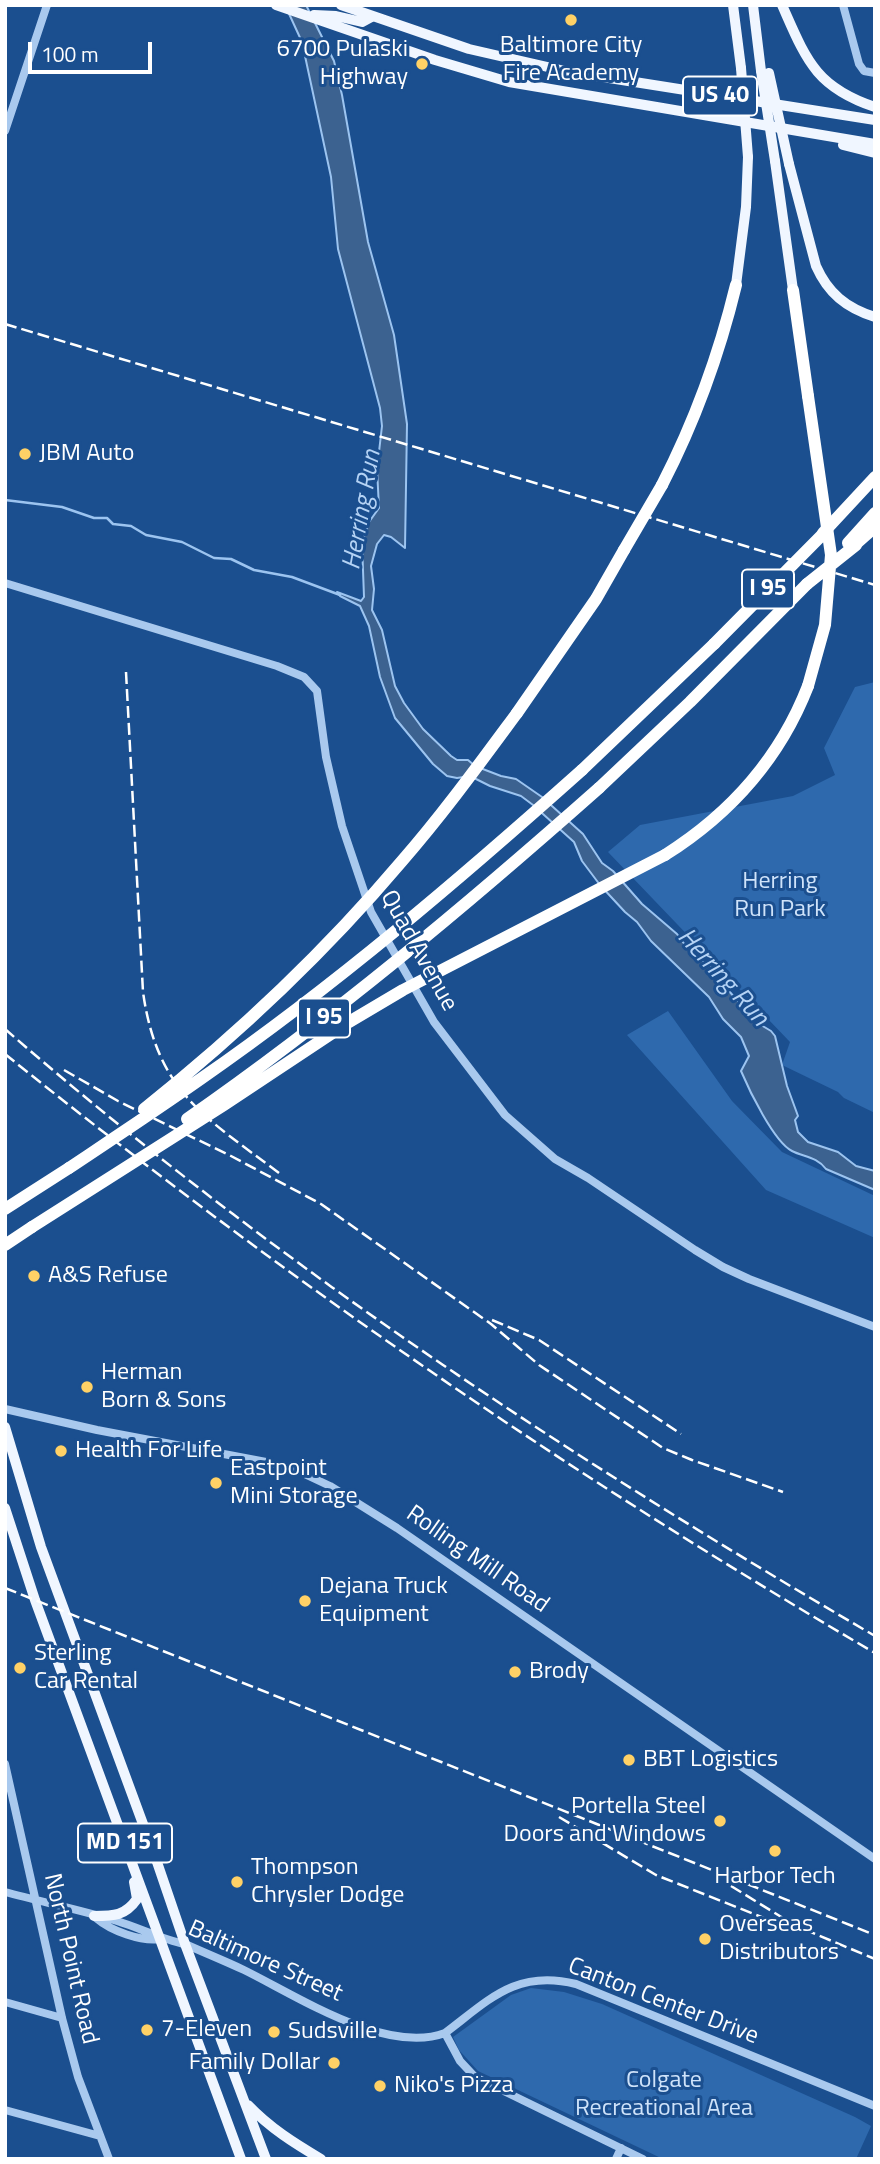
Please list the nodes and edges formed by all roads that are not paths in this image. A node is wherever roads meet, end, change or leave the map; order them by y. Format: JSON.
{"nodes":[{"id":1,"x":47,"y":5,"type":"edge"},
{"id":2,"x":276,"y":5,"type":"edge"},
{"id":3,"x":341,"y":5,"type":"edge"},
{"id":4,"x":733,"y":5,"type":"edge"},
{"id":5,"x":782,"y":5,"type":"edge"},
{"id":6,"x":843,"y":5,"type":"edge"},
{"id":7,"x":753,"y":9,"type":"edge"},
{"id":8,"x":373,"y":16,"type":"junction"},
{"id":9,"x":328,"y":19,"type":"junction"},
{"id":10,"x":765,"y":72,"type":"junction"},
{"id":11,"x":875,"y":73,"type":"edge"},
{"id":12,"x":875,"y":107,"type":"edge"},
{"id":13,"x":875,"y":120,"type":"edge"},
{"id":14,"x":776,"y":128,"type":"junction"},
{"id":15,"x":5,"y":131,"type":"edge"},
{"id":16,"x":875,"y":144,"type":"edge"},
{"id":17,"x":875,"y":153,"type":"edge"},
{"id":18,"x":736,"y":285,"type":"joint"},
{"id":19,"x":793,"y":290,"type":"joint"},
{"id":20,"x":875,"y":317,"type":"edge"},
{"id":21,"x":875,"y":477,"type":"edge"},
{"id":22,"x":875,"y":513,"type":"edge"},
{"id":23,"x":875,"y":527,"type":"edge"},
{"id":24,"x":852,"y":544,"type":"junction"},
{"id":25,"x":5,"y":583,"type":"edge"},
{"id":26,"x":69,"y":1168,"type":"junction"},
{"id":27,"x":5,"y":1209,"type":"edge"},
{"id":28,"x":32,"y":1227,"type":"junction"},
{"id":29,"x":5,"y":1245,"type":"edge"},
{"id":30,"x":875,"y":1327,"type":"edge"},
{"id":31,"x":5,"y":1409,"type":"edge"},
{"id":32,"x":5,"y":1427,"type":"edge"},
{"id":33,"x":5,"y":1508,"type":"edge"},
{"id":34,"x":5,"y":1764,"type":"edge"},
{"id":35,"x":126,"y":1845,"type":"junction"},
{"id":36,"x":875,"y":1859,"type":"edge"},
{"id":37,"x":5,"y":1892,"type":"edge"},
{"id":38,"x":36,"y":1900,"type":"junction"},
{"id":39,"x":94,"y":1916,"type":"junction"},
{"id":40,"x":162,"y":1938,"type":"junction"},
{"id":41,"x":185,"y":1944,"type":"junction"},
{"id":42,"x":5,"y":2002,"type":"edge"},
{"id":43,"x":62,"y":2018,"type":"junction"},
{"id":44,"x":445,"y":2033,"type":"junction"},
{"id":45,"x":245,"y":2102,"type":"junction"},
{"id":46,"x":875,"y":2106,"type":"edge"},
{"id":47,"x":5,"y":2110,"type":"edge"},
{"id":48,"x":100,"y":2136,"type":"junction"},
{"id":49,"x":621,"y":2148,"type":"junction"},
{"id":50,"x":109,"y":2159,"type":"edge"},
{"id":51,"x":241,"y":2159,"type":"edge"},
{"id":52,"x":266,"y":2159,"type":"edge"},
{"id":53,"x":321,"y":2159,"type":"edge"},
{"id":54,"x":616,"y":2159,"type":"edge"},
{"id":55,"x":643,"y":2159,"type":"edge"}],
"edges":[{"from":1,"to":15,"type":"street"},
{"from":2,"to":9,"type":"main road","number":"US 40"},
{"from":3,"to":8,"type":"main road","number":"US 40"},
{"from":4,"to":18,"type":"main road","bridge":true},
{"from":5,"to":12,"type":"main road"},
{"from":6,"to":11,"type":"street"},
{"from":7,"to":10,"type":"main road"},
{"from":8,"to":9,"type":"main road"},
{"from":8,"to":13,"type":"main road","number":"US 40"},
{"from":9,"to":14,"type":"main road","number":"US 40"},
{"from":10,"to":19,"type":"main road","bridge":true},
{"from":10,"to":20,"type":"main road","bridge":true},
{"from":14,"to":16,"type":"main road","number":"US 40"},
{"from":14,"to":17,"type":"main road"},
{"from":18,"to":26,"type":"highway","bridge":true},
{"from":19,"to":28,"type":"highway","bridge":true},
{"from":21,"to":26,"type":"highway","number":"I 95","bridge":true},
{"from":22,"to":24,"type":"highway"},
{"from":23,"to":24,"type":"highway"},
{"from":24,"to":28,"type":"highway","number":"I 95","bridge":true},
{"from":25,"to":30,"type":"street","name":"Quad Avenue"},
{"from":26,"to":27,"type":"highway","number":"I 95"},
{"from":28,"to":29,"type":"highway","number":"I 95"},
{"from":31,"to":36,"type":"street","name":"Rolling Mill Road"},
{"from":32,"to":41,"type":"main road","number":"MD 151"},
{"from":33,"to":35,"type":"main road","number":"MD 151"},
{"from":34,"to":38,"type":"street","name":"North Point Road"},
{"from":35,"to":39,"type":"main road"},
{"from":35,"to":40,"type":"main road","number":"MD 151"},
{"from":37,"to":38,"type":"street","name":"Baltimore Street"},
{"from":38,"to":39,"type":"street","name":"Baltimore Street"},
{"from":38,"to":43,"type":"street","name":"North Point Road"},
{"from":39,"to":40,"type":"street","name":"Baltimore Street"},
{"from":40,"to":41,"type":"street","name":"Baltimore Street"},
{"from":40,"to":51,"type":"main road","number":"MD 151"},
{"from":41,"to":44,"type":"street","name":"Baltimore Street"},
{"from":41,"to":45,"type":"main road","number":"MD 151"},
{"from":42,"to":43,"type":"street"},
{"from":43,"to":48,"type":"street","name":"North Point Road"},
{"from":44,"to":46,"type":"street","name":"Canton Center Drive"},
{"from":44,"to":49,"type":"street"},
{"from":45,"to":52,"type":"main road","number":"MD 151"},
{"from":45,"to":53,"type":"main road"},
{"from":47,"to":48,"type":"street"},
{"from":48,"to":50,"type":"street","name":"North Point Road"},
{"from":49,"to":54,"type":"street"},
{"from":49,"to":55,"type":"street"}]}
